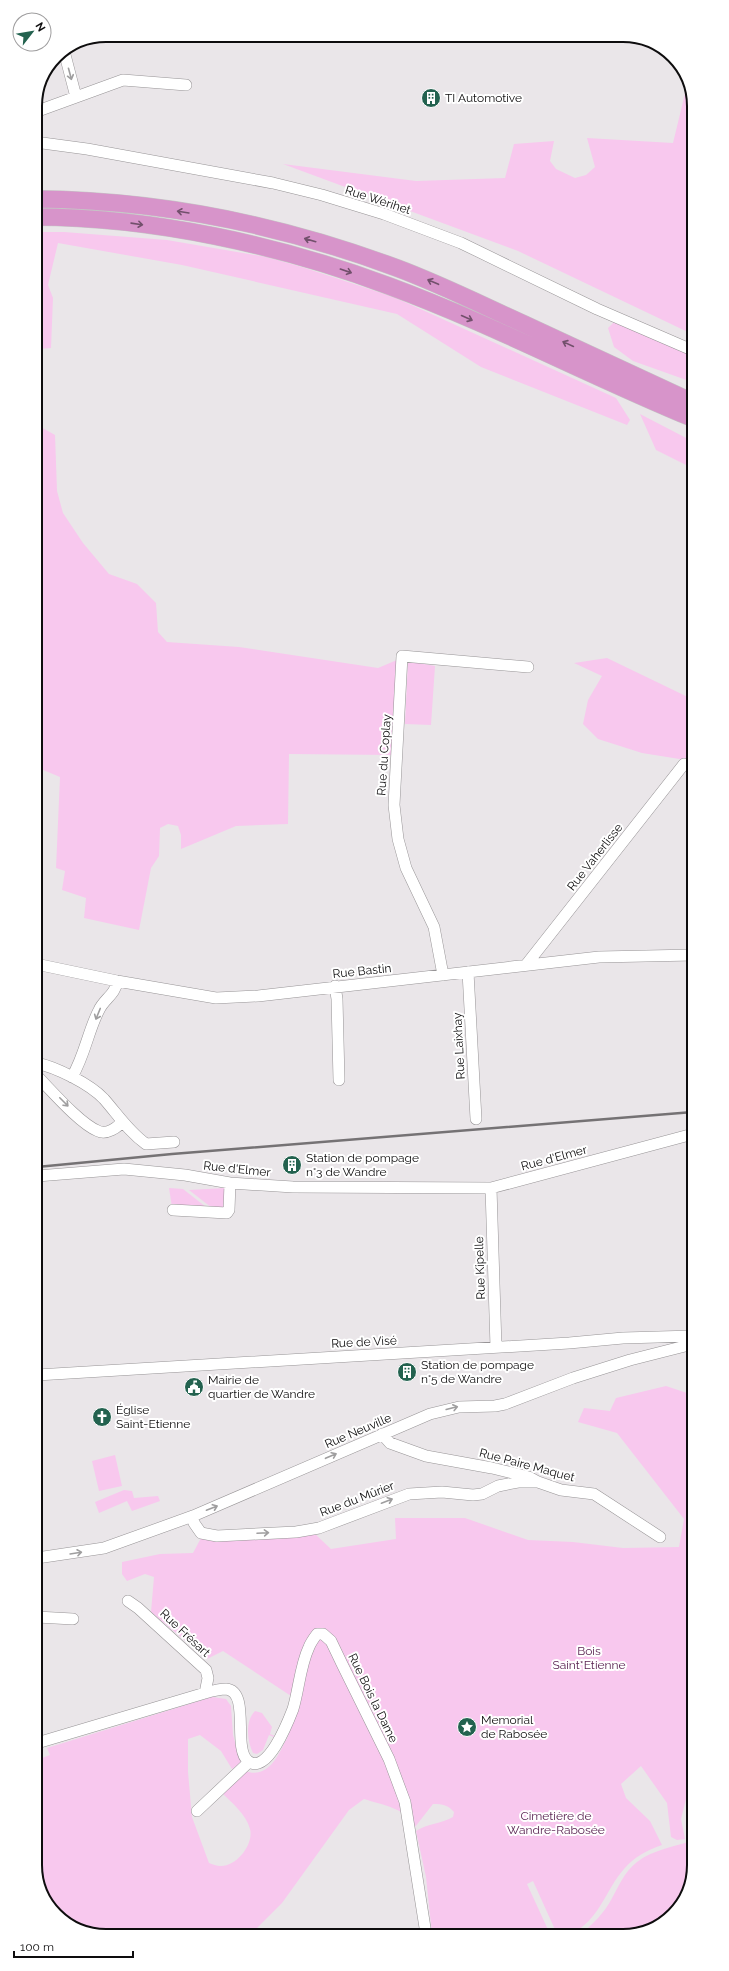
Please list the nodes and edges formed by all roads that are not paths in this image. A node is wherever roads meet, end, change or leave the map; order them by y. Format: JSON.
{"nodes":[{"id":1,"x":66,"y":57,"type":"edge"},
{"id":2,"x":186,"y":85,"type":"dead end"},
{"id":3,"x":76,"y":97,"type":"junction"},
{"id":4,"x":42,"y":109,"type":"edge"},
{"id":5,"x":42,"y":143,"type":"edge"},
{"id":6,"x":42,"y":190,"type":"edge"},
{"id":7,"x":42,"y":199,"type":"edge"},
{"id":8,"x":120,"y":204,"type":"junction"},
{"id":9,"x":42,"y":216,"type":"edge"},
{"id":10,"x":98,"y":220,"type":"junction"},
{"id":11,"x":42,"y":226,"type":"edge"},
{"id":12,"x":687,"y":348,"type":"edge"},
{"id":13,"x":624,"y":371,"type":"junction"},
{"id":14,"x":687,"y":389,"type":"edge"},
{"id":15,"x":634,"y":394,"type":"junction"},
{"id":16,"x":687,"y":400,"type":"edge"},
{"id":17,"x":687,"y":416,"type":"edge"},
{"id":18,"x":687,"y":426,"type":"edge"},
{"id":19,"x":528,"y":667,"type":"dead end"},
{"id":20,"x":684,"y":764,"type":"dead end"},
{"id":21,"x":687,"y":955,"type":"edge"},
{"id":22,"x":42,"y":965,"type":"edge"},
{"id":23,"x":526,"y":966,"type":"junction"},
{"id":24,"x":468,"y":972,"type":"junction"},
{"id":25,"x":443,"y":975,"type":"junction"},
{"id":26,"x":117,"y":981,"type":"junction"},
{"id":27,"x":335,"y":986,"type":"junction"},
{"id":28,"x":42,"y":1064,"type":"edge"},
{"id":29,"x":72,"y":1077,"type":"junction"},
{"id":30,"x":339,"y":1080,"type":"dead end"},
{"id":31,"x":42,"y":1081,"type":"edge"},
{"id":32,"x":476,"y":1119,"type":"dead end"},
{"id":33,"x":122,"y":1121,"type":"junction"},
{"id":34,"x":687,"y":1136,"type":"edge"},
{"id":35,"x":174,"y":1142,"type":"dead end"},
{"id":36,"x":42,"y":1176,"type":"edge"},
{"id":37,"x":230,"y":1183,"type":"junction"},
{"id":38,"x":491,"y":1188,"type":"junction"},
{"id":39,"x":172,"y":1210,"type":"dead end"},
{"id":40,"x":687,"y":1336,"type":"edge"},
{"id":41,"x":687,"y":1346,"type":"edge"},
{"id":42,"x":496,"y":1347,"type":"junction"},
{"id":43,"x":42,"y":1375,"type":"edge"},
{"id":44,"x":382,"y":1434,"type":"junction"},
{"id":45,"x":538,"y":1482,"type":"junction"},
{"id":46,"x":192,"y":1516,"type":"junction"},
{"id":47,"x":660,"y":1537,"type":"dead end"},
{"id":48,"x":42,"y":1557,"type":"edge"},
{"id":49,"x":128,"y":1601,"type":"dead end"},
{"id":50,"x":42,"y":1617,"type":"edge"},
{"id":51,"x":73,"y":1618,"type":"dead end"},
{"id":52,"x":205,"y":1693,"type":"junction"},
{"id":53,"x":42,"y":1742,"type":"edge"},
{"id":54,"x":249,"y":1762,"type":"junction"},
{"id":55,"x":197,"y":1811,"type":"dead end"},
{"id":56,"x":425,"y":1929,"type":"edge"}],
"edges":[{"from":1,"to":3,"type":"street","one_way":true},
{"from":2,"to":3,"type":"street"},
{"from":3,"to":4,"type":"street"},
{"from":5,"to":12,"type":"street","name":"Rue Wérihet"},
{"from":6,"to":8,"type":"highway"},
{"from":7,"to":8,"type":"highway"},
{"from":13,"to":8,"type":"highway","one_way":true},
{"from":9,"to":10,"type":"highway"},
{"from":10,"to":11,"type":"highway"},
{"from":10,"to":15,"type":"highway","one_way":true},
{"from":13,"to":14,"type":"highway"},
{"from":13,"to":16,"type":"highway"},
{"from":15,"to":17,"type":"highway"},
{"from":15,"to":18,"type":"highway"},
{"from":19,"to":25,"type":"street","name":"Rue du Coplay"},
{"from":20,"to":23,"type":"street","name":"Rue Vaherlisse"},
{"from":21,"to":23,"type":"street","name":"Rue Bastin"},
{"from":22,"to":26,"type":"street","name":"Rue Bastin"},
{"from":23,"to":24,"type":"street","name":"Rue Bastin"},
{"from":24,"to":25,"type":"street","name":"Rue Bastin"},
{"from":24,"to":32,"type":"street","name":"Rue Laixhay"},
{"from":25,"to":27,"type":"street","name":"Rue Bastin"},
{"from":26,"to":27,"type":"street","name":"Rue Bastin"},
{"from":26,"to":29,"type":"street","one_way":true},
{"from":27,"to":30,"type":"street"},
{"from":28,"to":29,"type":"street"},
{"from":29,"to":33,"type":"street"},
{"from":31,"to":33,"type":"street","one_way":true},
{"from":33,"to":35,"type":"street"},
{"from":34,"to":38,"type":"street","name":"Rue d'Elmer"},
{"from":36,"to":37,"type":"street","name":"Rue d'Elmer"},
{"from":37,"to":38,"type":"street","name":"Rue d'Elmer"},
{"from":37,"to":39,"type":"street"},
{"from":38,"to":42,"type":"street","name":"Rue Kipelle"},
{"from":40,"to":42,"type":"street","name":"Rue de Visé"},
{"from":44,"to":41,"type":"street","name":"Rue Neuville","one_way":true},
{"from":42,"to":43,"type":"street","name":"Rue de Visé"},
{"from":44,"to":45,"type":"street","name":"Rue Paire Maquet"},
{"from":46,"to":44,"type":"street","name":"Rue Neuville","one_way":true},
{"from":46,"to":45,"type":"street","name":"Rue du Mûrier","one_way":true},
{"from":45,"to":47,"type":"street","name":"Rue Paire Maquet"},
{"from":48,"to":46,"type":"street","name":"Rue Neuville","one_way":true},
{"from":49,"to":52,"type":"street","name":"Rue Frésart"},
{"from":50,"to":51,"type":"street"},
{"from":52,"to":53,"type":"street"},
{"from":52,"to":54,"type":"street"},
{"from":54,"to":55,"type":"street"},
{"from":54,"to":56,"type":"street","name":"Rue Bois la Dame"}]}
